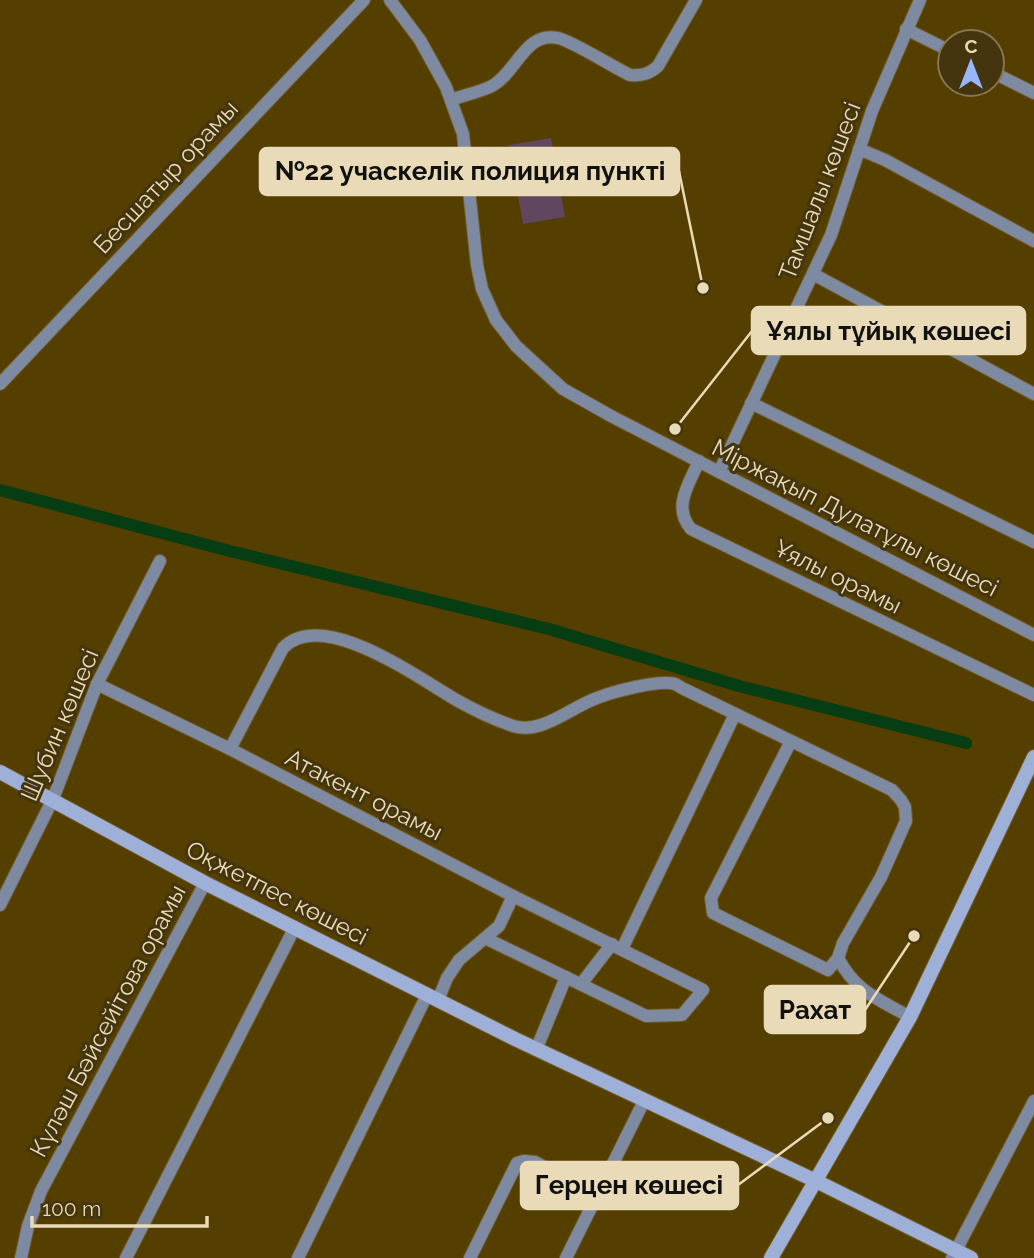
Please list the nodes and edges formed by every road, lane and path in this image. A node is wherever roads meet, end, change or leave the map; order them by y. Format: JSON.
{"nodes":[{"id":1,"x":364,"y":0,"type":"edge"},
{"id":2,"x":390,"y":0,"type":"edge"},
{"id":3,"x":696,"y":0,"type":"edge"},
{"id":4,"x":920,"y":0,"type":"edge"},
{"id":5,"x":906,"y":29,"type":"junction"},
{"id":6,"x":936,"y":44,"type":"edge"},
{"id":7,"x":1006,"y":79,"type":"edge"},
{"id":8,"x":1034,"y":93,"type":"edge"},
{"id":9,"x":451,"y":100,"type":"junction"},
{"id":10,"x":859,"y":149,"type":"junction"},
{"id":11,"x":1034,"y":241,"type":"edge"},
{"id":12,"x":813,"y":274,"type":"junction"},
{"id":13,"x":0,"y":384,"type":"edge"},
{"id":14,"x":1034,"y":394,"type":"edge"},
{"id":15,"x":751,"y":403,"type":"junction"},
{"id":16,"x":699,"y":461,"type":"junction"},
{"id":17,"x":719,"y":472,"type":"junction"},
{"id":18,"x":1034,"y":542,"type":"edge"},
{"id":19,"x":160,"y":561,"type":"dead end"},
{"id":20,"x":1034,"y":635,"type":"edge"},
{"id":21,"x":97,"y":684,"type":"junction"},
{"id":22,"x":1034,"y":695,"type":"edge"},
{"id":23,"x":735,"y":714,"type":"junction"},
{"id":24,"x":791,"y":741,"type":"junction"},
{"id":25,"x":230,"y":749,"type":"junction"},
{"id":26,"x":1032,"y":764,"type":"edge"},
{"id":27,"x":0,"y":772,"type":"edge"},
{"id":28,"x":53,"y":799,"type":"junction"},
{"id":29,"x":205,"y":883,"type":"junction"},
{"id":30,"x":513,"y":896,"type":"junction"},
{"id":31,"x":0,"y":905,"type":"edge"},
{"id":32,"x":295,"y":927,"type":"junction"},
{"id":33,"x":487,"y":939,"type":"junction"},
{"id":34,"x":617,"y":946,"type":"junction"},
{"id":35,"x":838,"y":958,"type":"junction"},
{"id":36,"x":566,"y":977,"type":"junction"},
{"id":37,"x":581,"y":984,"type":"junction"},
{"id":38,"x":432,"y":998,"type":"junction"},
{"id":39,"x":910,"y":1017,"type":"junction"},
{"id":40,"x":536,"y":1050,"type":"junction"},
{"id":41,"x":644,"y":1101,"type":"junction"},
{"id":42,"x":1034,"y":1101,"type":"edge"},
{"id":43,"x":1029,"y":1121,"type":"edge"},
{"id":44,"x":816,"y":1181,"type":"junction"},
{"id":45,"x":598,"y":1196,"type":"junction"},
{"id":46,"x":954,"y":1254,"type":"edge"},
{"id":47,"x":21,"y":1258,"type":"edge"},
{"id":48,"x":126,"y":1258,"type":"edge"},
{"id":49,"x":298,"y":1258,"type":"edge"},
{"id":50,"x":470,"y":1258,"type":"edge"},
{"id":51,"x":566,"y":1258,"type":"edge"},
{"id":52,"x":771,"y":1258,"type":"edge"},
{"id":53,"x":971,"y":1258,"type":"edge"}],
"edges":[{"from":1,"to":13,"type":"street","name":"Бесшатыр орамы"},
{"from":2,"to":9,"type":"street","name":"Міржақып Дулатұлы көшесі"},
{"from":3,"to":9,"type":"street"},
{"from":4,"to":5,"type":"street","name":"Тамшалы көшесі"},
{"from":5,"to":6,"type":"street"},
{"from":5,"to":10,"type":"street","name":"Тамшалы көшесі"},
{"from":7,"to":8,"type":"street"},
{"from":9,"to":16,"type":"street","name":"Міржақып Дулатұлы көшесі"},
{"from":10,"to":11,"type":"street"},
{"from":10,"to":12,"type":"street","name":"Тамшалы көшесі"},
{"from":12,"to":14,"type":"street"},
{"from":12,"to":15,"type":"street","name":"Тамшалы көшесі"},
{"from":15,"to":17,"type":"street","name":"Тамшалы көшесі"},
{"from":15,"to":18,"type":"street"},
{"from":16,"to":17,"type":"street","name":"Міржақып Дулатұлы көшесі"},
{"from":16,"to":22,"type":"street","name":"Ұялы орамы"},
{"from":17,"to":20,"type":"street","name":"Міржақып Дулатұлы көшесі"},
{"from":19,"to":21,"type":"street","name":"Шубин көшесі"},
{"from":21,"to":25,"type":"street","name":"Атакент орамы"},
{"from":21,"to":28,"type":"street","name":"Шубин көшесі"},
{"from":23,"to":24,"type":"street"},
{"from":23,"to":25,"type":"street"},
{"from":23,"to":34,"type":"street"},
{"from":24,"to":35,"type":"street"},
{"from":24,"to":35,"type":"street"},
{"from":25,"to":30,"type":"street","name":"Атакент орамы"},
{"from":26,"to":39,"type":"street"},
{"from":27,"to":28,"type":"street","name":"Оқжетпес көшесі"},
{"from":28,"to":29,"type":"street","name":"Оқжетпес көшесі"},
{"from":28,"to":31,"type":"street","name":"Шубин көшесі"},
{"from":29,"to":32,"type":"street","name":"Оқжетпес көшесі"},
{"from":29,"to":47,"type":"street","name":"Күләш Бәйсейітова орамы"},
{"from":30,"to":33,"type":"street"},
{"from":30,"to":34,"type":"street","name":"Атакент орамы"},
{"from":32,"to":38,"type":"street","name":"Оқжетпес көшесі"},
{"from":32,"to":48,"type":"street"},
{"from":33,"to":36,"type":"street"},
{"from":33,"to":38,"type":"street"},
{"from":34,"to":37,"type":"street"},
{"from":34,"to":37,"type":"street","name":"Атакент орамы"},
{"from":35,"to":39,"type":"street"},
{"from":36,"to":37,"type":"street"},
{"from":36,"to":40,"type":"street"},
{"from":38,"to":40,"type":"street","name":"Оқжетпес көшесі"},
{"from":38,"to":49,"type":"street"},
{"from":39,"to":44,"type":"street"},
{"from":40,"to":41,"type":"street","name":"Оқжетпес көшесі"},
{"from":41,"to":44,"type":"street","name":"Оқжетпес көшесі"},
{"from":41,"to":45,"type":"street"},
{"from":42,"to":43,"type":"street"},
{"from":43,"to":46,"type":"street"},
{"from":44,"to":46,"type":"street","name":"Оқжетпес көшесі"},
{"from":44,"to":52,"type":"street"},
{"from":45,"to":50,"type":"street"},
{"from":45,"to":51,"type":"street"},
{"from":46,"to":53,"type":"street","name":"Оқжетпес көшесі"}]}
